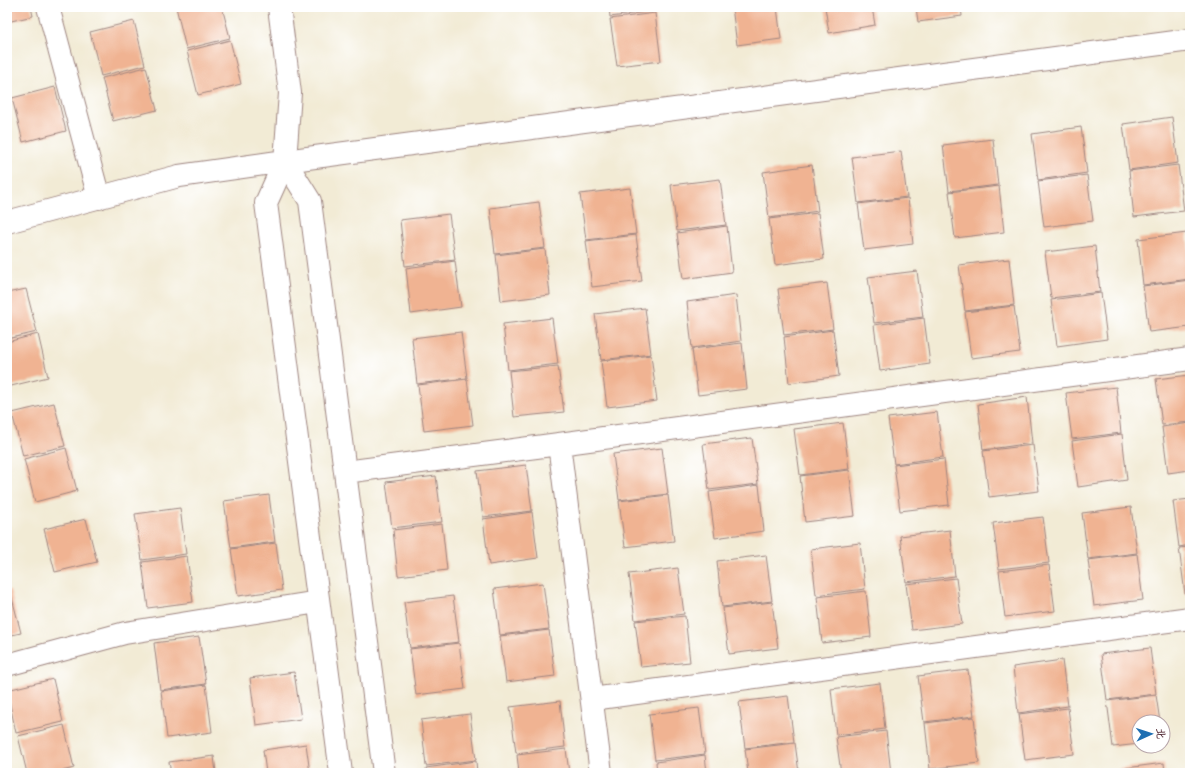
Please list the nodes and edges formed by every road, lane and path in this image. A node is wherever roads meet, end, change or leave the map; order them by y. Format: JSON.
{"nodes":[{"id":1,"x":48,"y":7,"type":"edge"},
{"id":2,"x":279,"y":7,"type":"edge"},
{"id":3,"x":1190,"y":40,"type":"edge"},
{"id":4,"x":285,"y":161,"type":"junction"},
{"id":5,"x":99,"y":198,"type":"junction"},
{"id":6,"x":7,"y":222,"type":"edge"},
{"id":7,"x":1190,"y":359,"type":"edge"},
{"id":8,"x":559,"y":444,"type":"junction"},
{"id":9,"x":345,"y":472,"type":"junction"},
{"id":10,"x":318,"y":602,"type":"junction"},
{"id":11,"x":1190,"y":618,"type":"edge"},
{"id":12,"x":7,"y":665,"type":"edge"},
{"id":13,"x":592,"y":699,"type":"junction"},
{"id":14,"x":340,"y":773,"type":"edge"},
{"id":15,"x":384,"y":773,"type":"edge"},
{"id":16,"x":601,"y":773,"type":"edge"}],
"edges":[{"from":1,"to":5,"type":"street"},
{"from":2,"to":4,"type":"street"},
{"from":3,"to":4,"type":"street"},
{"from":4,"to":5,"type":"street"},
{"from":4,"to":9,"type":"street"},
{"from":4,"to":10,"type":"street"},
{"from":5,"to":6,"type":"street"},
{"from":7,"to":8,"type":"street"},
{"from":8,"to":9,"type":"street"},
{"from":8,"to":13,"type":"street"},
{"from":9,"to":15,"type":"street"},
{"from":10,"to":12,"type":"street"},
{"from":10,"to":14,"type":"street"},
{"from":11,"to":13,"type":"street"},
{"from":13,"to":16,"type":"street"}]}
